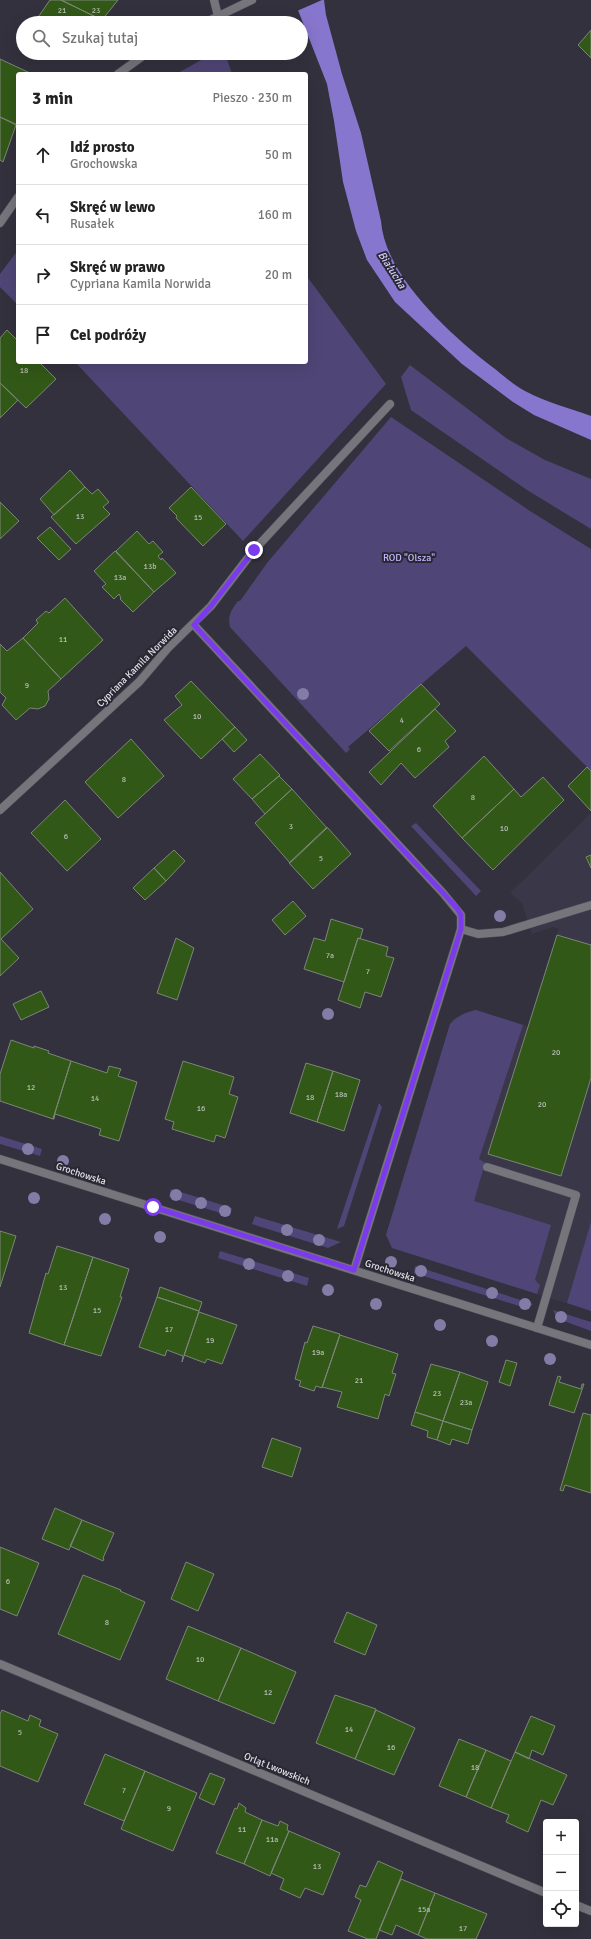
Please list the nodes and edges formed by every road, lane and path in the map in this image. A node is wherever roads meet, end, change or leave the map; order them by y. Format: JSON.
{"nodes":[{"id":1,"x":214,"y":0,"type":"edge"},
{"id":2,"x":252,"y":0,"type":"edge"},
{"id":3,"x":218,"y":16,"type":"joint"},
{"id":4,"x":138,"y":60,"type":"edge"},
{"id":5,"x":121,"y":72,"type":"edge"},
{"id":6,"x":16,"y":200,"type":"edge"},
{"id":7,"x":0,"y":223,"type":"edge"},
{"id":8,"x":390,"y":404,"type":"dead end"},
{"id":9,"x":194,"y":625,"type":"junction"},
{"id":10,"x":0,"y":810,"type":"edge"},
{"id":11,"x":591,"y":905,"type":"edge"},
{"id":12,"x":461,"y":929,"type":"junction"},
{"id":13,"x":0,"y":1159,"type":"edge"},
{"id":14,"x":487,"y":1167,"type":"dead end"},
{"id":15,"x":354,"y":1270,"type":"junction"},
{"id":16,"x":537,"y":1328,"type":"junction"},
{"id":17,"x":591,"y":1345,"type":"edge"},
{"id":18,"x":0,"y":1664,"type":"edge"},
{"id":19,"x":543,"y":1892,"type":"edge"},
{"id":20,"x":579,"y":1906,"type":"edge"},
{"id":21,"x":591,"y":1912,"type":"edge"}],
"edges":[{"from":1,"to":3,"type":"street"},
{"from":2,"to":3,"type":"street"},
{"from":4,"to":5,"type":"street"},
{"from":6,"to":7,"type":"street"},
{"from":8,"to":9,"type":"street","name":"Cypriana Kamila Norwida"},
{"from":9,"to":10,"type":"street","name":"Cypriana Kamila Norwida"},
{"from":9,"to":12,"type":"street"},
{"from":11,"to":12,"type":"street"},
{"from":12,"to":15,"type":"street"},
{"from":13,"to":15,"type":"street","name":"Grochowska"},
{"from":14,"to":16,"type":"street"},
{"from":15,"to":16,"type":"street","name":"Grochowska"},
{"from":16,"to":17,"type":"street","name":"Grochowska"},
{"from":18,"to":19,"type":"street","name":"Orląt Lwowskich"},
{"from":20,"to":21,"type":"street"}]}
